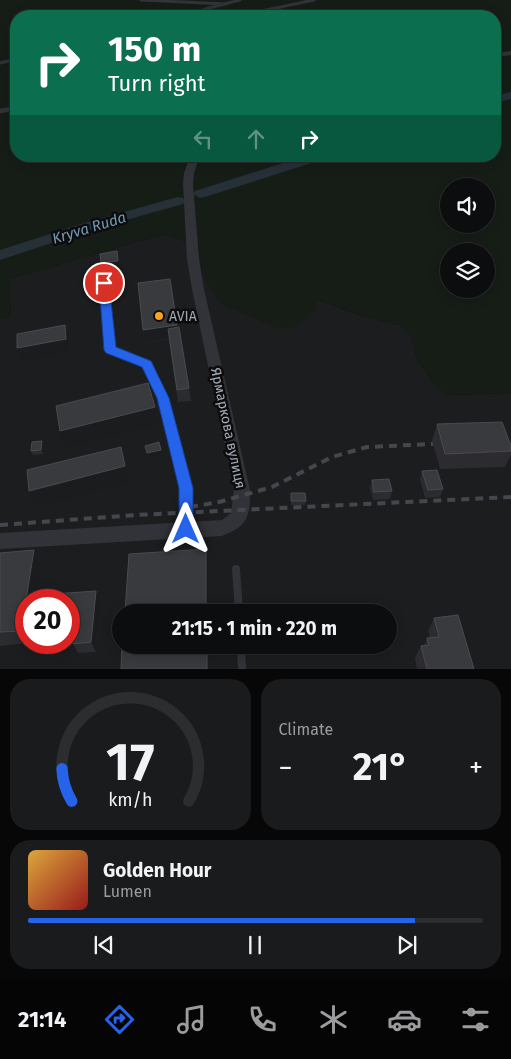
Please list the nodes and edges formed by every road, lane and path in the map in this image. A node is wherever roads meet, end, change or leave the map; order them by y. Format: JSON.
{"nodes":[{"id":1,"x":141,"y":0,"type":"edge"},
{"id":2,"x":240,"y":0,"type":"edge"},
{"id":3,"x":314,"y":0,"type":"edge"},
{"id":4,"x":226,"y":4,"type":"junction"},
{"id":5,"x":203,"y":10,"type":"edge"},
{"id":6,"x":266,"y":10,"type":"edge"},
{"id":7,"x":193,"y":162,"type":"edge"},
{"id":8,"x":104,"y":283,"type":"dead end"},
{"id":9,"x":186,"y":529,"type":"junction"},
{"id":10,"x":0,"y":540,"type":"edge"},
{"id":11,"x":236,"y":570,"type":"dead end"},
{"id":12,"x":238,"y":604,"type":"edge"},
{"id":13,"x":241,"y":654,"type":"edge"},
{"id":14,"x":242,"y":669,"type":"edge"}],
"edges":[{"from":1,"to":4,"type":"lane"},
{"from":2,"to":4,"type":"lane"},
{"from":3,"to":6,"type":"lane"},
{"from":4,"to":5,"type":"lane"},
{"from":7,"to":9,"type":"street","name":"Ярмаркова вулиця"},
{"from":8,"to":9,"type":"lane"},
{"from":9,"to":10,"type":"street","name":"Ярмаркова вулиця"},
{"from":11,"to":12,"type":"lane"},
{"from":13,"to":14,"type":"lane"}]}
